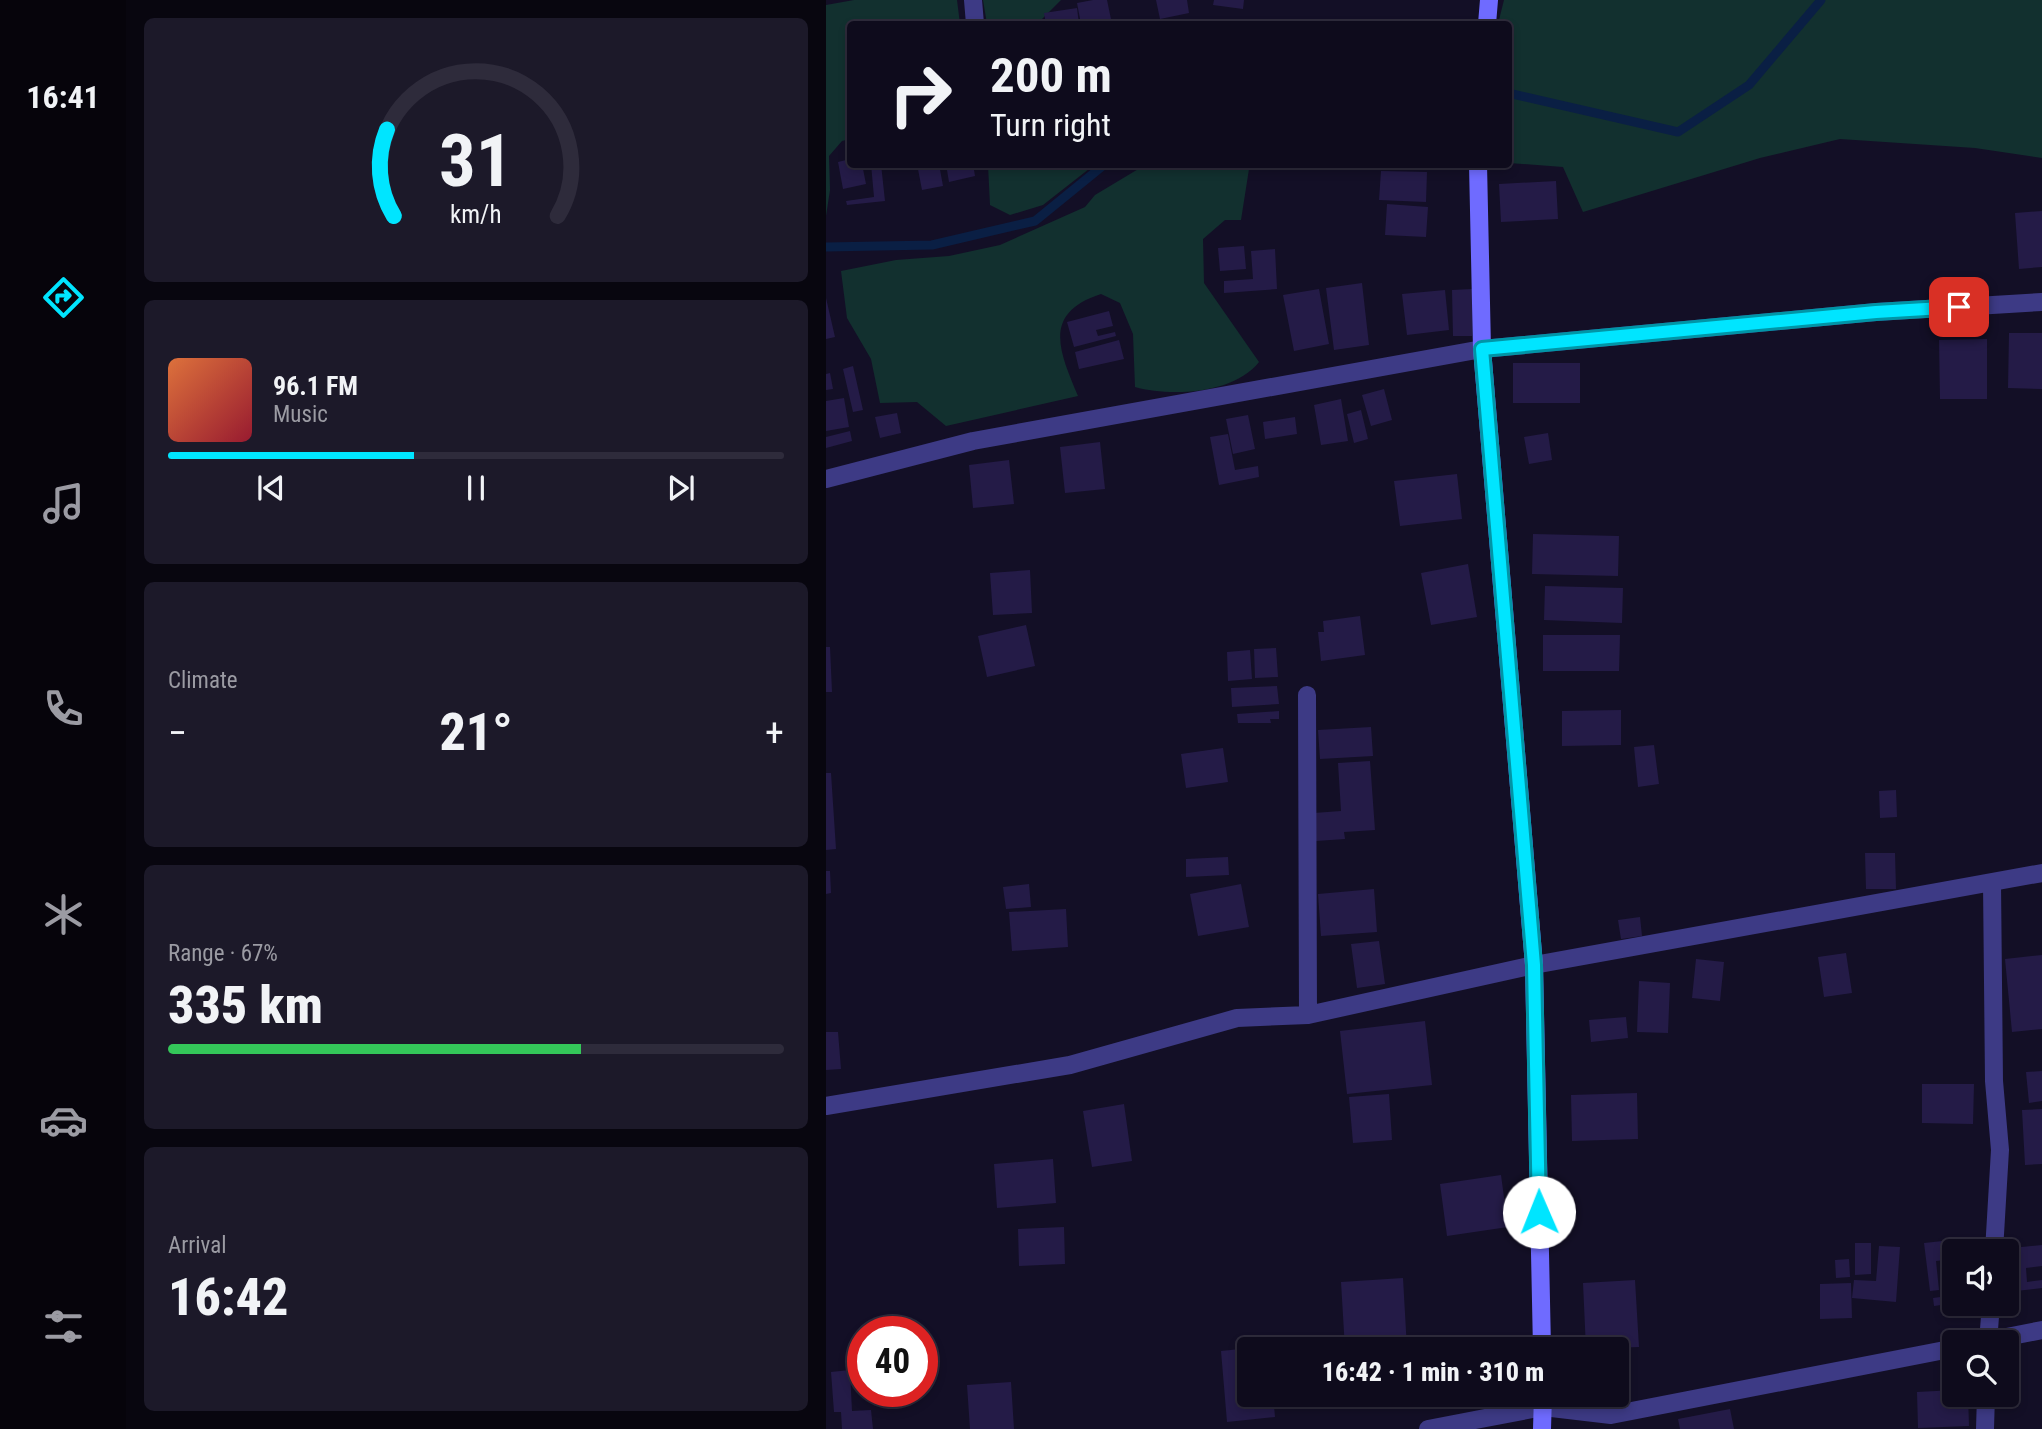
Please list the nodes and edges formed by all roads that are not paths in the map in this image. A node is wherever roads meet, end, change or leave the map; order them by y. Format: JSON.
{"nodes":[{"id":1,"x":973,"y":0,"type":"edge"},
{"id":2,"x":1489,"y":0,"type":"edge"},
{"id":3,"x":975,"y":21,"type":"edge"},
{"id":4,"x":1487,"y":21,"type":"edge"},
{"id":5,"x":1478,"y":168,"type":"edge"},
{"id":6,"x":2042,"y":302,"type":"edge"},
{"id":7,"x":1482,"y":349,"type":"junction"},
{"id":8,"x":826,"y":479,"type":"edge"},
{"id":9,"x":1307,"y":695,"type":"dead end"},
{"id":10,"x":2042,"y":873,"type":"edge"},
{"id":11,"x":1992,"y":883,"type":"junction"},
{"id":12,"x":1534,"y":965,"type":"junction"},
{"id":13,"x":1308,"y":1015,"type":"junction"},
{"id":14,"x":826,"y":1106,"type":"edge"},
{"id":15,"x":1995,"y":1239,"type":"edge"},
{"id":16,"x":2042,"y":1330,"type":"edge"},
{"id":17,"x":2019,"y":1335,"type":"edge"},
{"id":18,"x":1542,"y":1337,"type":"edge"},
{"id":19,"x":1942,"y":1351,"type":"edge"},
{"id":20,"x":1518,"y":1407,"type":"edge"},
{"id":21,"x":1543,"y":1407,"type":"edge"},
{"id":22,"x":1572,"y":1407,"type":"edge"},
{"id":23,"x":1986,"y":1407,"type":"edge"},
{"id":24,"x":1428,"y":1429,"type":"edge"},
{"id":25,"x":1542,"y":1429,"type":"edge"},
{"id":26,"x":1985,"y":1429,"type":"edge"}],
"edges":[{"from":1,"to":3,"type":"street"},
{"from":2,"to":4,"type":"street"},
{"from":5,"to":7,"type":"street"},
{"from":6,"to":7,"type":"street"},
{"from":7,"to":8,"type":"street"},
{"from":7,"to":12,"type":"street"},
{"from":9,"to":13,"type":"street"},
{"from":10,"to":11,"type":"street"},
{"from":11,"to":12,"type":"street"},
{"from":11,"to":15,"type":"street"},
{"from":12,"to":13,"type":"street"},
{"from":12,"to":18,"type":"street"},
{"from":13,"to":14,"type":"street"},
{"from":16,"to":17,"type":"street"},
{"from":19,"to":22,"type":"street"},
{"from":20,"to":24,"type":"street"},
{"from":21,"to":25,"type":"street"},
{"from":23,"to":26,"type":"street"}]}
